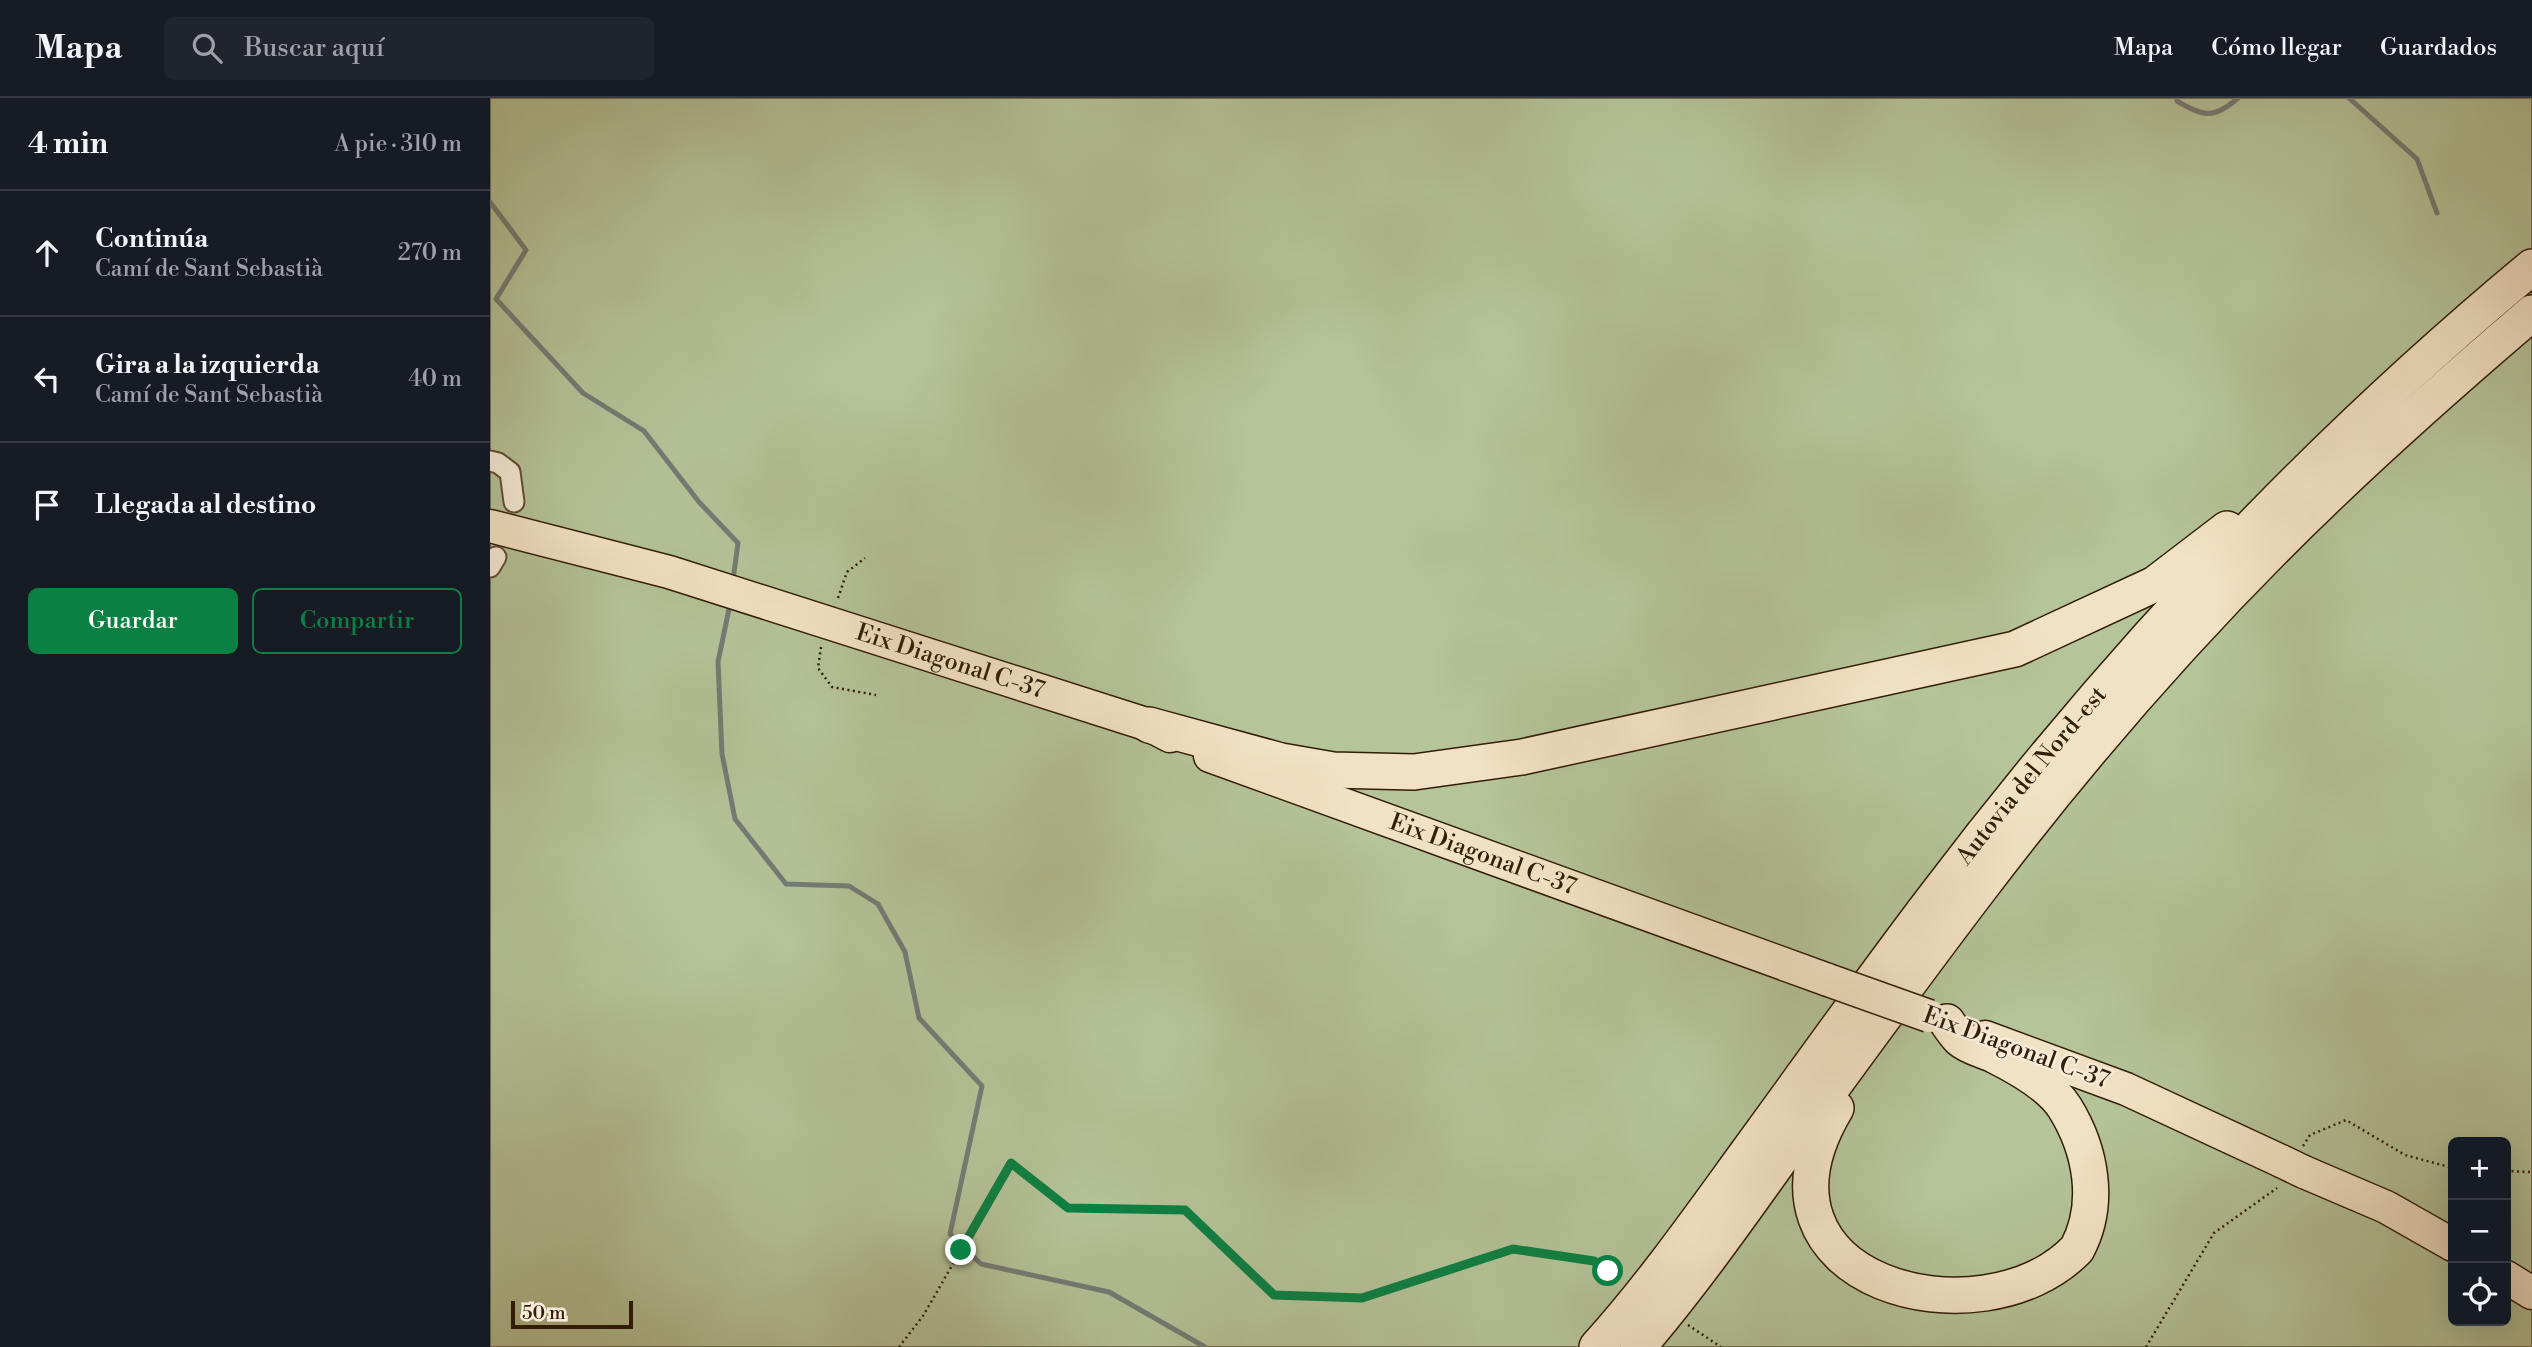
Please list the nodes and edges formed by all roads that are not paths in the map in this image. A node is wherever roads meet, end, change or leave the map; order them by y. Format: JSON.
{"nodes":[{"id":1,"x":2532,"y":267,"type":"edge"},
{"id":2,"x":2532,"y":313,"type":"edge"},
{"id":3,"x":490,"y":461,"type":"edge"},
{"id":4,"x":2311,"y":465,"type":"junction"},
{"id":5,"x":514,"y":502,"type":"dead end"},
{"id":6,"x":490,"y":526,"type":"edge"},
{"id":7,"x":1149,"y":725,"type":"junction"},
{"id":8,"x":1985,"y":881,"type":"junction"},
{"id":9,"x":1938,"y":1019,"type":"junction"},
{"id":10,"x":2448,"y":1242,"type":"edge"},
{"id":11,"x":2511,"y":1280,"type":"edge"},
{"id":12,"x":2532,"y":1293,"type":"edge"},
{"id":13,"x":1889,"y":1315,"type":"dead end"},
{"id":14,"x":1993,"y":1323,"type":"dead end"},
{"id":15,"x":1597,"y":1347,"type":"edge"},
{"id":16,"x":1638,"y":1347,"type":"edge"}],
"edges":[{"from":1,"to":4,"type":"highway","name":"Autovia del Nord-est"},
{"from":2,"to":8,"type":"highway","name":"Autovia del Nord-est"},
{"from":3,"to":5,"type":"street"},
{"from":4,"to":7,"type":"highway"},
{"from":4,"to":15,"type":"highway","name":"Autovia del Nord-est"},
{"from":6,"to":7,"type":"highway","name":"Eix Diagonal C-37"},
{"from":7,"to":9,"type":"highway","name":"Eix Diagonal C-37","bridge":true},
{"from":8,"to":13,"type":"highway"},
{"from":8,"to":16,"type":"highway","name":"Autovia del Nord-est"},
{"from":9,"to":10,"type":"highway","name":"Eix Diagonal C-37"},
{"from":9,"to":14,"type":"highway"},
{"from":11,"to":12,"type":"highway"}]}
